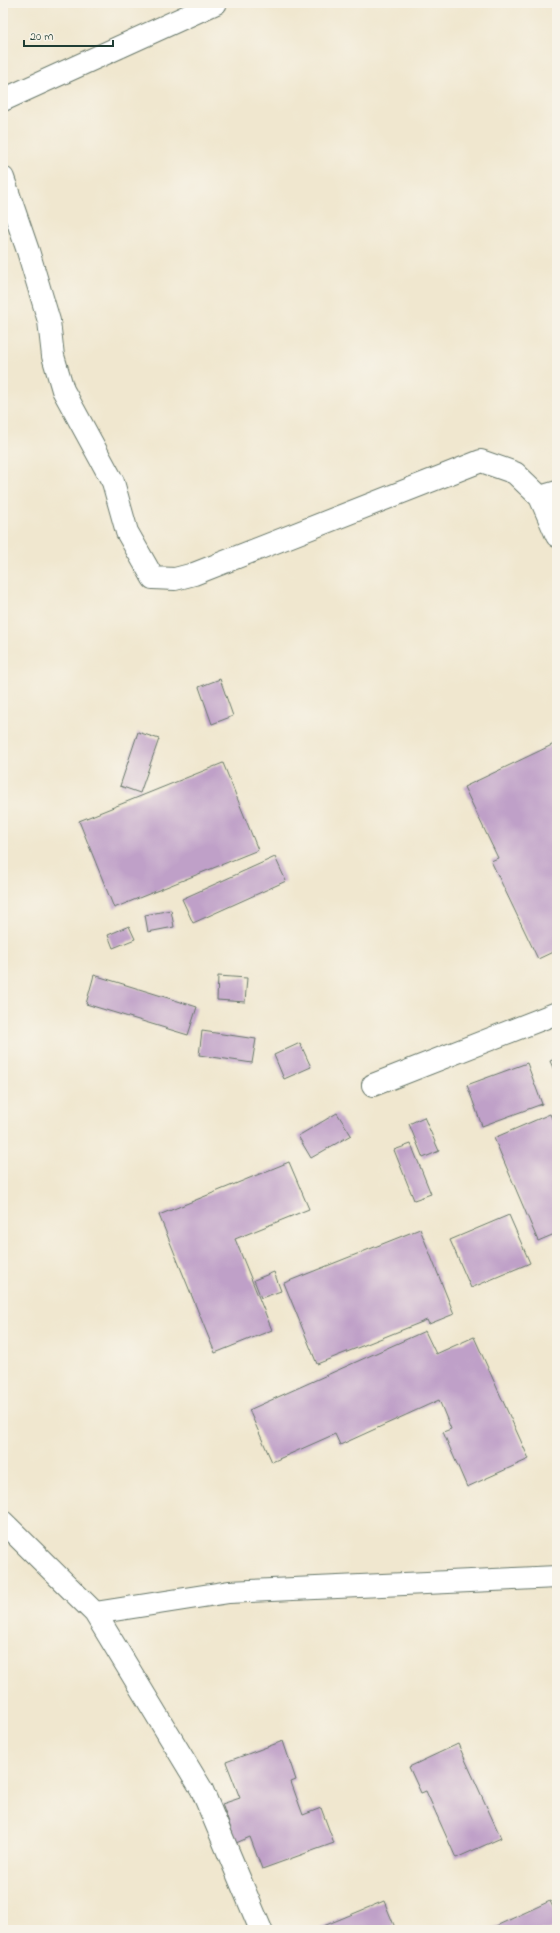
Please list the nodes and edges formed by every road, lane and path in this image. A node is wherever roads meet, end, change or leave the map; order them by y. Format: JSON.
{"nodes":[{"id":1,"x":216,"y":3,"type":"edge"},
{"id":2,"x":3,"y":100,"type":"edge"},
{"id":3,"x":3,"y":178,"type":"edge"},
{"id":4,"x":548,"y":494,"type":"edge"},
{"id":5,"x":557,"y":536,"type":"edge"},
{"id":6,"x":557,"y":1013,"type":"edge"},
{"id":7,"x":373,"y":1085,"type":"dead end"},
{"id":8,"x":3,"y":1522,"type":"edge"},
{"id":9,"x":557,"y":1577,"type":"edge"},
{"id":10,"x":95,"y":1613,"type":"junction"},
{"id":11,"x":261,"y":1930,"type":"edge"}],
"edges":[{"from":1,"to":2,"type":"street"},
{"from":3,"to":4,"type":"street"},
{"from":4,"to":5,"type":"street"},
{"from":6,"to":7,"type":"street"},
{"from":8,"to":10,"type":"street"},
{"from":9,"to":10,"type":"street"},
{"from":10,"to":11,"type":"street"}]}
